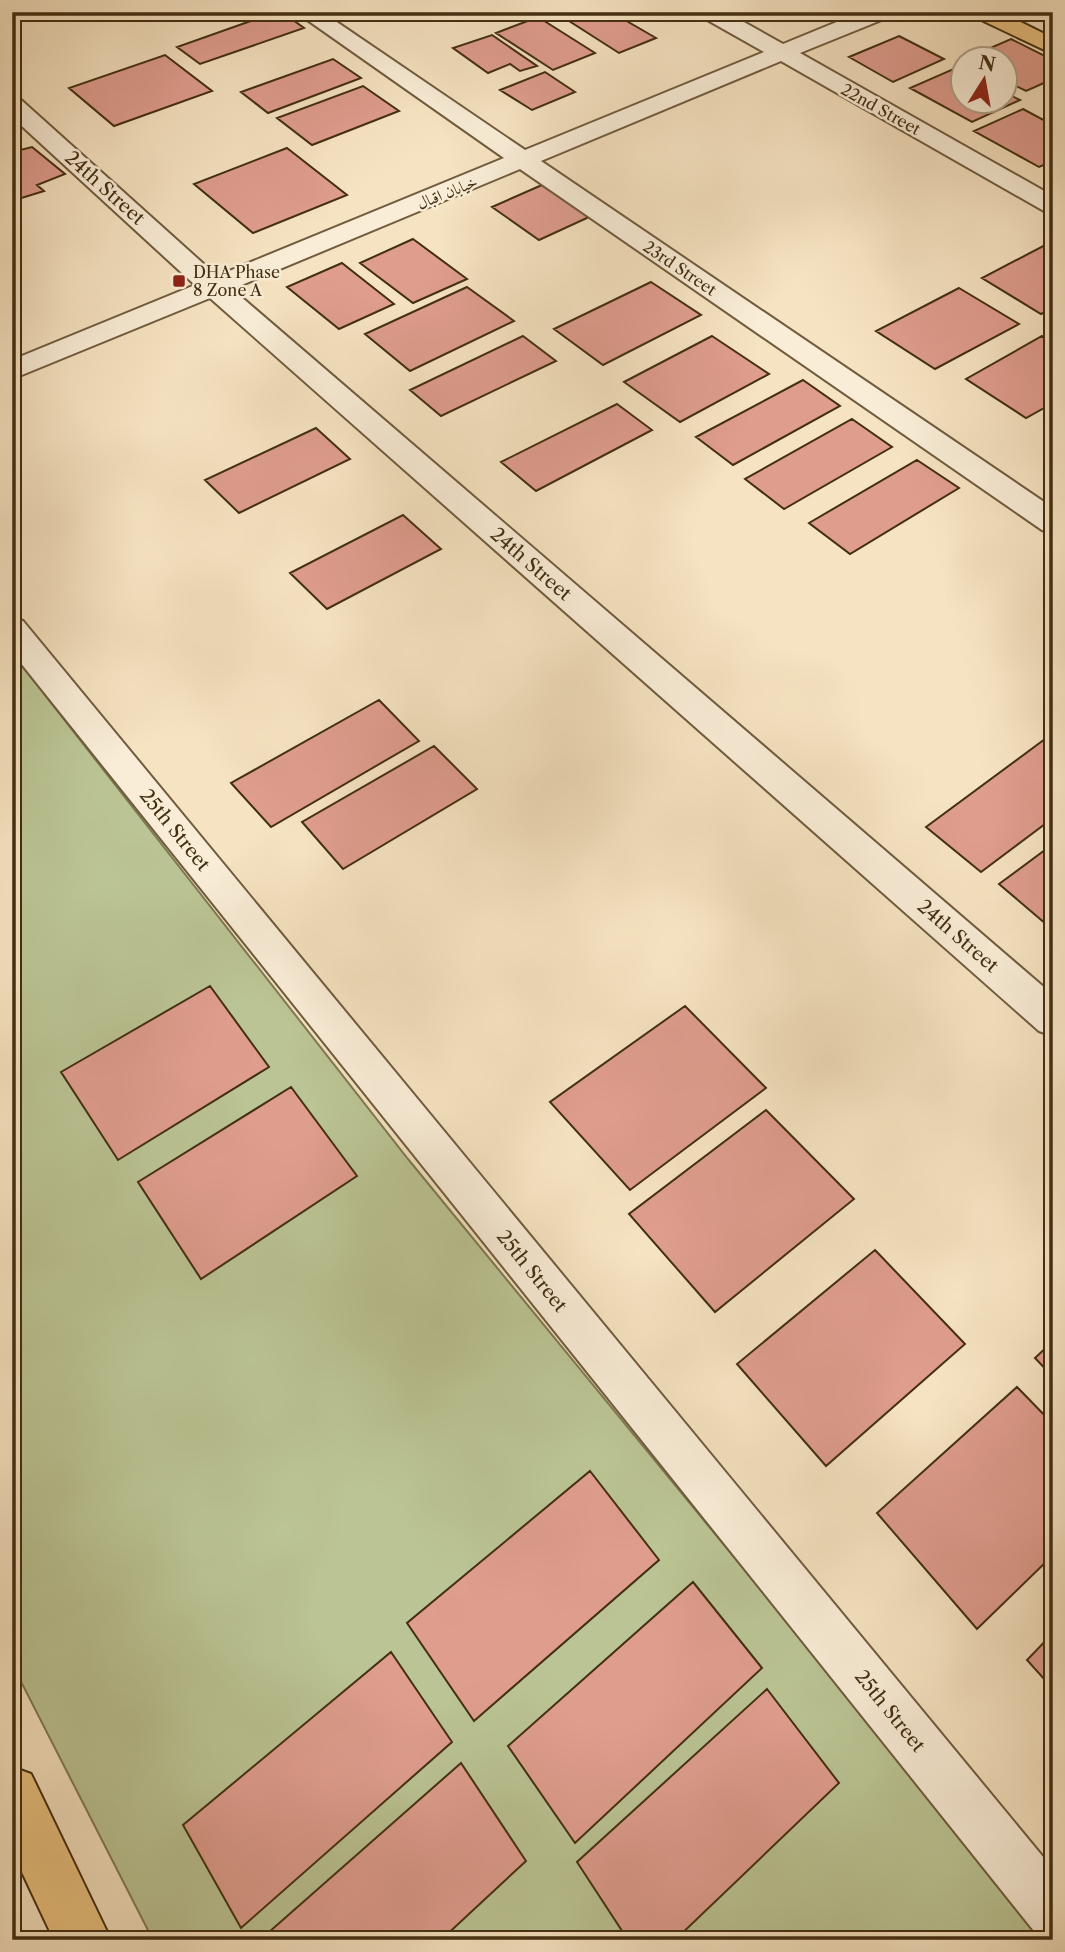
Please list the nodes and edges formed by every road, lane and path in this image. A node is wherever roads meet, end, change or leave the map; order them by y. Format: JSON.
{"nodes":[{"id":1,"x":307,"y":12,"type":"edge"},
{"id":2,"x":709,"y":12,"type":"edge"},
{"id":3,"x":881,"y":12,"type":"edge"},
{"id":4,"x":983,"y":12,"type":"edge"},
{"id":5,"x":1053,"y":47,"type":"edge"},
{"id":6,"x":783,"y":54,"type":"junction"},
{"id":7,"x":12,"y":104,"type":"edge"},
{"id":8,"x":524,"y":161,"type":"junction"},
{"id":9,"x":1053,"y":206,"type":"edge"},
{"id":10,"x":212,"y":286,"type":"junction"},
{"id":11,"x":12,"y":370,"type":"edge"},
{"id":12,"x":1053,"y":523,"type":"edge"},
{"id":13,"x":12,"y":629,"type":"edge"},
{"id":14,"x":1053,"y":1019,"type":"edge"},
{"id":15,"x":12,"y":1794,"type":"edge"},
{"id":16,"x":1053,"y":1912,"type":"edge"},
{"id":17,"x":83,"y":1940,"type":"edge"}],
"edges":[{"from":1,"to":8,"type":"street","name":"23rd Street"},
{"from":2,"to":6,"type":"street","name":"22nd Street"},
{"from":3,"to":6,"type":"street","name":"خیابان اقبال"},
{"from":4,"to":5,"type":"main road"},
{"from":6,"to":8,"type":"street","name":"خیابان اقبال"},
{"from":6,"to":9,"type":"street","name":"22nd Street"},
{"from":7,"to":10,"type":"street","name":"24th Street"},
{"from":8,"to":10,"type":"street","name":"خیابان اقبال"},
{"from":8,"to":12,"type":"street","name":"23rd Street"},
{"from":10,"to":11,"type":"street","name":"خیابان اقبال"},
{"from":10,"to":14,"type":"street","name":"24th Street"},
{"from":13,"to":16,"type":"street","name":"25th Street"},
{"from":15,"to":17,"type":"main road"}]}
